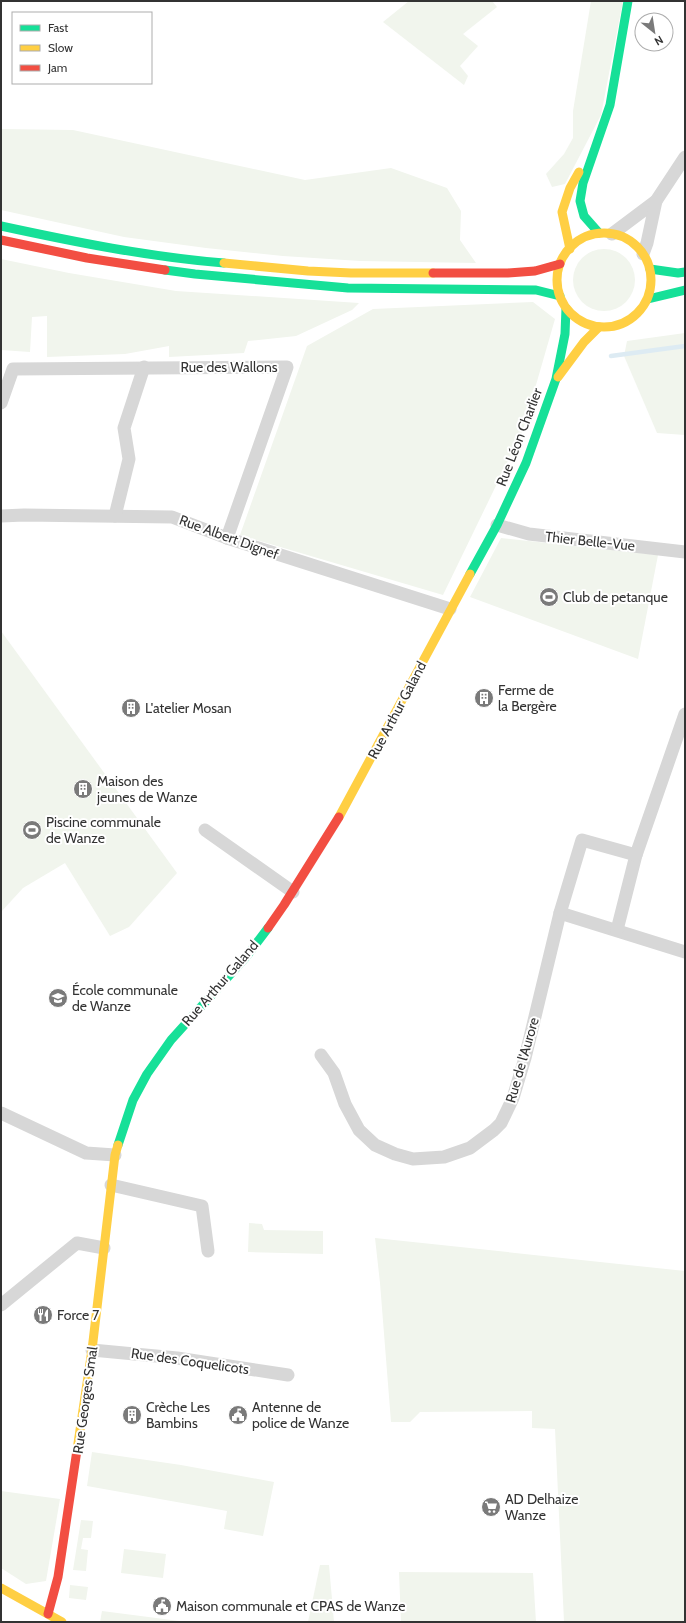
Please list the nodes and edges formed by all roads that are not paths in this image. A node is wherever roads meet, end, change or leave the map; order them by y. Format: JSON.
{"nodes":[{"id":1,"x":628,"y":1,"type":"edge"},
{"id":2,"x":595,"y":147,"type":"junction"},
{"id":3,"x":685,"y":157,"type":"edge"},
{"id":4,"x":656,"y":201,"type":"junction"},
{"id":5,"x":1,"y":226,"type":"edge"},
{"id":6,"x":599,"y":233,"type":"junction"},
{"id":7,"x":612,"y":234,"type":"junction"},
{"id":8,"x":1,"y":240,"type":"edge"},
{"id":9,"x":570,"y":248,"type":"junction"},
{"id":10,"x":644,"y":254,"type":"junction"},
{"id":11,"x":560,"y":264,"type":"junction"},
{"id":12,"x":650,"y":269,"type":"junction"},
{"id":13,"x":685,"y":272,"type":"edge"},
{"id":14,"x":685,"y":290,"type":"edge"},
{"id":15,"x":560,"y":296,"type":"junction"},
{"id":16,"x":648,"y":299,"type":"junction"},
{"id":17,"x":566,"y":308,"type":"junction"},
{"id":18,"x":600,"y":327,"type":"junction"},
{"id":19,"x":144,"y":367,"type":"junction"},
{"id":20,"x":556,"y":379,"type":"junction"},
{"id":21,"x":1,"y":403,"type":"edge"},
{"id":22,"x":1,"y":516,"type":"edge"},
{"id":23,"x":114,"y":516,"type":"junction"},
{"id":24,"x":497,"y":525,"type":"junction"},
{"id":25,"x":228,"y":538,"type":"junction"},
{"id":26,"x":685,"y":552,"type":"edge"},
{"id":27,"x":450,"y":609,"type":"junction"},
{"id":28,"x":685,"y":714,"type":"edge"},
{"id":29,"x":205,"y":830,"type":"dead end"},
{"id":30,"x":636,"y":855,"type":"junction"},
{"id":31,"x":293,"y":892,"type":"junction"},
{"id":32,"x":560,"y":913,"type":"junction"},
{"id":33,"x":617,"y":930,"type":"junction"},
{"id":34,"x":685,"y":952,"type":"edge"},
{"id":35,"x":320,"y":1055,"type":"dead end"},
{"id":36,"x":147,"y":1074,"type":"joint"},
{"id":37,"x":1,"y":1113,"type":"edge"},
{"id":38,"x":115,"y":1155,"type":"junction"},
{"id":39,"x":111,"y":1185,"type":"junction"},
{"id":40,"x":104,"y":1248,"type":"junction"},
{"id":41,"x":208,"y":1251,"type":"dead end"},
{"id":42,"x":1,"y":1305,"type":"edge"},
{"id":43,"x":92,"y":1350,"type":"junction"},
{"id":44,"x":288,"y":1375,"type":"dead end"},
{"id":45,"x":1,"y":1588,"type":"edge"},
{"id":46,"x":48,"y":1614,"type":"junction"},
{"id":47,"x":62,"y":1622,"type":"edge"}],
"edges":[{"from":1,"to":2,"type":"street"},
{"from":2,"to":6,"type":"street"},
{"from":2,"to":9,"type":"street"},
{"from":3,"to":4,"type":"street"},
{"from":4,"to":7,"type":"street"},
{"from":4,"to":10,"type":"street"},
{"from":5,"to":11,"type":"street"},
{"from":6,"to":7,"type":"street"},
{"from":6,"to":9,"type":"street"},
{"from":7,"to":10,"type":"street"},
{"from":8,"to":15,"type":"street"},
{"from":9,"to":11,"type":"street"},
{"from":10,"to":12,"type":"street"},
{"from":11,"to":15,"type":"street"},
{"from":12,"to":13,"type":"street"},
{"from":12,"to":16,"type":"street"},
{"from":14,"to":16,"type":"street"},
{"from":15,"to":17,"type":"street"},
{"from":16,"to":18,"type":"street"},
{"from":17,"to":18,"type":"street"},
{"from":17,"to":20,"type":"street","name":"Rue Léon Charlier"},
{"from":18,"to":20,"type":"street","name":"Rue Léon Charlier"},
{"from":19,"to":21,"type":"street","name":"Rue des Wallons"},
{"from":19,"to":23,"type":"street"},
{"from":19,"to":25,"type":"street","name":"Rue des Wallons"},
{"from":20,"to":24,"type":"street","name":"Rue Léon Charlier"},
{"from":22,"to":23,"type":"street","name":"Rue Albert Dignef"},
{"from":23,"to":25,"type":"street","name":"Rue Albert Dignef"},
{"from":24,"to":26,"type":"street","name":"Thier Belle-Vue"},
{"from":24,"to":27,"type":"street","name":"Rue Arthur Galand"},
{"from":25,"to":27,"type":"street","name":"Rue Albert Dignef"},
{"from":27,"to":31,"type":"street","name":"Rue Arthur Galand"},
{"from":28,"to":30,"type":"street"},
{"from":29,"to":31,"type":"street"},
{"from":30,"to":32,"type":"street","name":"Rue de l'Aurore"},
{"from":30,"to":33,"type":"street"},
{"from":31,"to":36,"type":"street","name":"Rue Arthur Galand"},
{"from":32,"to":33,"type":"street"},
{"from":32,"to":35,"type":"street","name":"Rue de l'Aurore"},
{"from":33,"to":34,"type":"street"},
{"from":36,"to":38,"type":"street","name":"Rue Georges Smal"},
{"from":37,"to":38,"type":"street"},
{"from":38,"to":39,"type":"street","name":"Rue Georges Smal"},
{"from":39,"to":40,"type":"street","name":"Rue Georges Smal"},
{"from":39,"to":41,"type":"street"},
{"from":40,"to":42,"type":"street"},
{"from":40,"to":43,"type":"street","name":"Rue Georges Smal"},
{"from":43,"to":44,"type":"street","name":"Rue des Coquelicots"},
{"from":43,"to":46,"type":"street","name":"Rue Georges Smal"},
{"from":45,"to":46,"type":"street"},
{"from":46,"to":47,"type":"street"}]}
